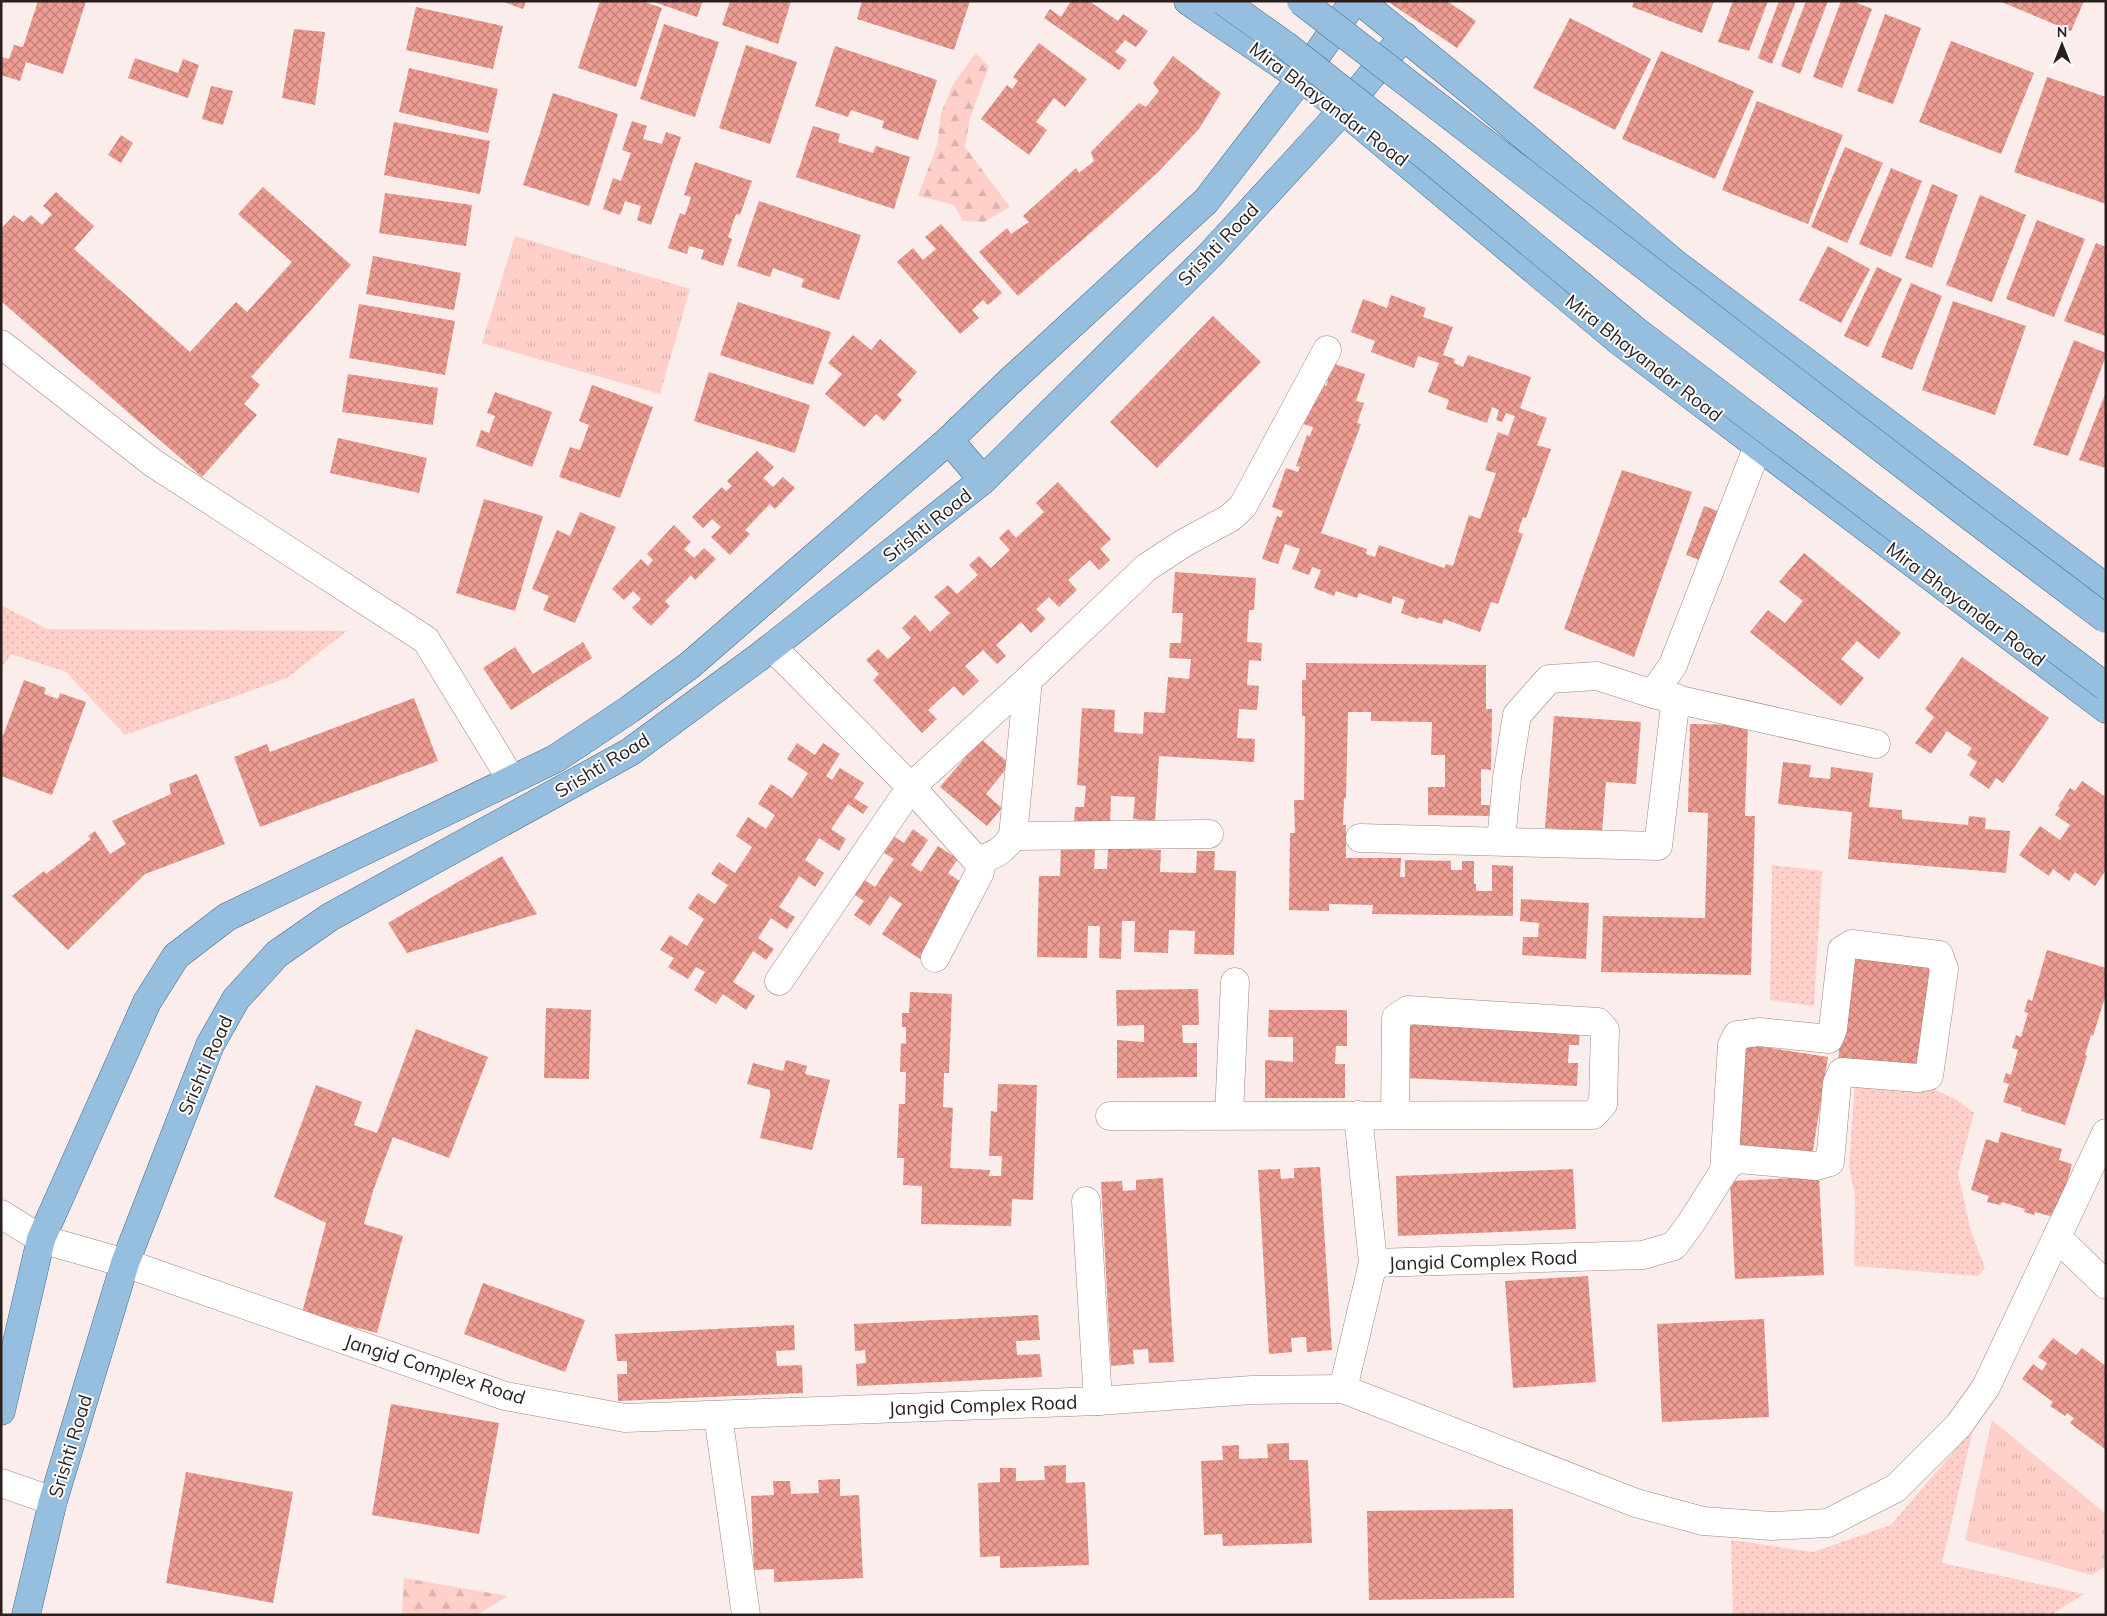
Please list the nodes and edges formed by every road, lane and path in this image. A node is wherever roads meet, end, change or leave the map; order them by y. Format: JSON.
{"nodes":[{"id":1,"x":1188,"y":1,"type":"edge"},
{"id":2,"x":1223,"y":1,"type":"edge"},
{"id":3,"x":1301,"y":1,"type":"edge"},
{"id":4,"x":1354,"y":1,"type":"edge"},
{"id":5,"x":1360,"y":1,"type":"edge"},
{"id":6,"x":1404,"y":36,"type":"junction"},
{"id":7,"x":1301,"y":78,"type":"junction"},
{"id":8,"x":1343,"y":110,"type":"junction"},
{"id":9,"x":1,"y":344,"type":"edge"},
{"id":10,"x":1327,"y":350,"type":"dead end"},
{"id":11,"x":949,"y":440,"type":"junction"},
{"id":12,"x":1758,"y":446,"type":"junction"},
{"id":13,"x":983,"y":480,"type":"junction"},
{"id":14,"x":2106,"y":588,"type":"edge"},
{"id":15,"x":2106,"y":619,"type":"edge"},
{"id":16,"x":772,"y":647,"type":"junction"},
{"id":17,"x":1028,"y":680,"type":"junction"},
{"id":18,"x":2106,"y":687,"type":"edge"},
{"id":19,"x":1665,"y":696,"type":"junction"},
{"id":20,"x":2106,"y":709,"type":"edge"},
{"id":21,"x":628,"y":710,"type":"junction"},
{"id":22,"x":646,"y":740,"type":"junction"},
{"id":23,"x":1876,"y":744,"type":"dead end"},
{"id":24,"x":511,"y":780,"type":"junction"},
{"id":25,"x":911,"y":787,"type":"junction"},
{"id":26,"x":1208,"y":834,"type":"dead end"},
{"id":27,"x":1014,"y":836,"type":"junction"},
{"id":28,"x":1360,"y":838,"type":"dead end"},
{"id":29,"x":1501,"y":841,"type":"junction"},
{"id":30,"x":978,"y":861,"type":"junction"},
{"id":31,"x":935,"y":958,"type":"dead end"},
{"id":32,"x":779,"y":981,"type":"dead end"},
{"id":33,"x":1235,"y":982,"type":"dead end"},
{"id":34,"x":1229,"y":1115,"type":"junction"},
{"id":35,"x":1358,"y":1115,"type":"junction"},
{"id":36,"x":1395,"y":1115,"type":"junction"},
{"id":37,"x":1110,"y":1116,"type":"dead end"},
{"id":38,"x":2105,"y":1136,"type":"edge"},
{"id":39,"x":1724,"y":1171,"type":"junction"},
{"id":40,"x":1086,"y":1201,"type":"dead end"},
{"id":41,"x":1,"y":1214,"type":"edge"},
{"id":42,"x":2057,"y":1237,"type":"junction"},
{"id":43,"x":41,"y":1238,"type":"junction"},
{"id":44,"x":125,"y":1263,"type":"junction"},
{"id":45,"x":1373,"y":1263,"type":"junction"},
{"id":46,"x":2106,"y":1285,"type":"edge"},
{"id":47,"x":1343,"y":1389,"type":"junction"},
{"id":48,"x":1098,"y":1401,"type":"junction"},
{"id":49,"x":1,"y":1411,"type":"edge"},
{"id":50,"x":718,"y":1415,"type":"junction"},
{"id":51,"x":1,"y":1483,"type":"edge"},
{"id":52,"x":53,"y":1500,"type":"junction"},
{"id":53,"x":26,"y":1615,"type":"edge"},
{"id":54,"x":746,"y":1615,"type":"edge"}],
"edges":[{"from":1,"to":7,"type":"main road","name":"Mira Bhayandar Road"},
{"from":2,"to":18,"type":"main road","bridge":true},
{"from":3,"to":15,"type":"main road","bridge":true},
{"from":4,"to":7,"type":"main road","name":"Srishti Road"},
{"from":5,"to":6,"type":"main road"},
{"from":6,"to":8,"type":"main road","name":"Srishti Road"},
{"from":6,"to":14,"type":"main road"},
{"from":7,"to":8,"type":"main road","name":"Mira Bhayandar Road"},
{"from":7,"to":11,"type":"main road","name":"Srishti Road"},
{"from":8,"to":12,"type":"main road","name":"Mira Bhayandar Road"},
{"from":8,"to":13,"type":"main road","name":"Srishti Road"},
{"from":9,"to":24,"type":"street"},
{"from":10,"to":17,"type":"street"},
{"from":11,"to":13,"type":"main road"},
{"from":11,"to":21,"type":"main road","name":"Srishti Road"},
{"from":12,"to":19,"type":"street"},
{"from":12,"to":20,"type":"main road","name":"Mira Bhayandar Road"},
{"from":13,"to":16,"type":"main road","name":"Srishti Road"},
{"from":16,"to":22,"type":"main road","name":"Srishti Road"},
{"from":16,"to":25,"type":"street"},
{"from":17,"to":25,"type":"street"},
{"from":17,"to":27,"type":"street"},
{"from":19,"to":23,"type":"street"},
{"from":19,"to":29,"type":"street"},
{"from":19,"to":29,"type":"street"},
{"from":21,"to":22,"type":"main road"},
{"from":21,"to":24,"type":"main road","name":"Srishti Road"},
{"from":22,"to":44,"type":"main road","name":"Srishti Road"},
{"from":24,"to":43,"type":"main road","name":"Srishti Road"},
{"from":25,"to":30,"type":"street"},
{"from":25,"to":32,"type":"street"},
{"from":26,"to":27,"type":"street"},
{"from":27,"to":30,"type":"street"},
{"from":28,"to":29,"type":"street"},
{"from":30,"to":31,"type":"street"},
{"from":33,"to":34,"type":"street"},
{"from":34,"to":35,"type":"street"},
{"from":34,"to":37,"type":"street"},
{"from":35,"to":36,"type":"street"},
{"from":35,"to":45,"type":"street"},
{"from":36,"to":36,"type":"street"},
{"from":38,"to":42,"type":"street"},
{"from":39,"to":39,"type":"street","name":"Jangid Complex Road"},
{"from":39,"to":45,"type":"street","name":"Jangid Complex Road"},
{"from":40,"to":48,"type":"street"},
{"from":41,"to":43,"type":"street","name":"Jangid Complex Road"},
{"from":42,"to":46,"type":"street"},
{"from":42,"to":47,"type":"street"},
{"from":43,"to":44,"type":"street","name":"Jangid Complex Road"},
{"from":43,"to":49,"type":"main road","name":"Srishti Road"},
{"from":44,"to":50,"type":"street","name":"Jangid Complex Road"},
{"from":44,"to":52,"type":"main road","name":"Srishti Road"},
{"from":45,"to":47,"type":"street","name":"Jangid Complex Road"},
{"from":47,"to":48,"type":"street","name":"Jangid Complex Road"},
{"from":48,"to":50,"type":"street","name":"Jangid Complex Road"},
{"from":50,"to":54,"type":"street"},
{"from":51,"to":52,"type":"street"},
{"from":52,"to":53,"type":"main road","name":"Srishti Road"}]}
